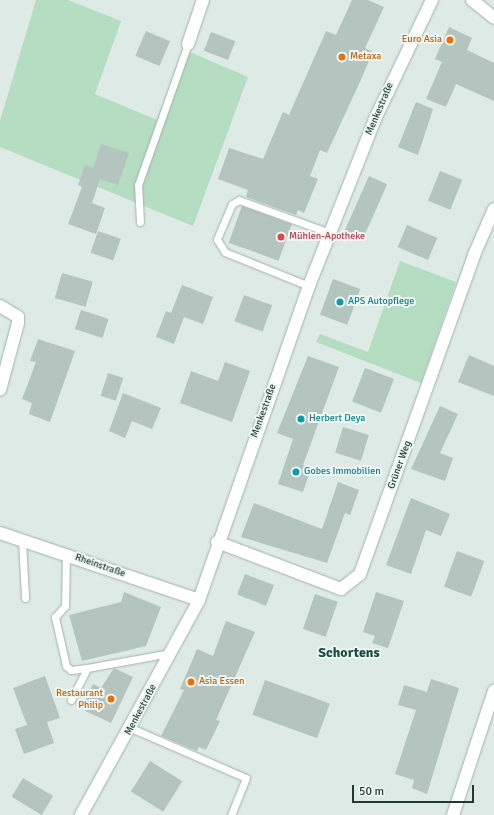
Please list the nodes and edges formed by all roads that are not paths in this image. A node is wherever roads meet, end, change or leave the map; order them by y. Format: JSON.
{"nodes":[{"id":1,"x":203,"y":0,"type":"edge"},
{"id":2,"x":432,"y":0,"type":"edge"},
{"id":3,"x":472,"y":0,"type":"edge"},
{"id":4,"x":494,"y":18,"type":"edge"},
{"id":5,"x":188,"y":44,"type":"joint"},
{"id":6,"x":494,"y":209,"type":"edge"},
{"id":7,"x":140,"y":222,"type":"dead end"},
{"id":8,"x":330,"y":233,"type":"junction"},
{"id":9,"x":309,"y":286,"type":"junction"},
{"id":10,"x":0,"y":306,"type":"edge"},
{"id":11,"x":0,"y":390,"type":"edge"},
{"id":12,"x":0,"y":533,"type":"edge"},
{"id":13,"x":22,"y":540,"type":"junction"},
{"id":14,"x":217,"y":542,"type":"junction"},
{"id":15,"x":66,"y":554,"type":"junction"},
{"id":16,"x":25,"y":598,"type":"dead end"},
{"id":17,"x":199,"y":600,"type":"junction"},
{"id":18,"x":171,"y":653,"type":"junction"},
{"id":19,"x":87,"y":668,"type":"junction"},
{"id":20,"x":494,"y":691,"type":"edge"},
{"id":21,"x":71,"y":700,"type":"dead end"},
{"id":22,"x":131,"y":728,"type":"junction"},
{"id":23,"x":81,"y":815,"type":"edge"},
{"id":24,"x":231,"y":815,"type":"edge"},
{"id":25,"x":453,"y":815,"type":"edge"}],
"edges":[{"from":1,"to":5,"type":"street"},
{"from":2,"to":8,"type":"street","name":"Menkestraße"},
{"from":3,"to":4,"type":"street"},
{"from":5,"to":7,"type":"lane"},
{"from":6,"to":14,"type":"street","name":"Grüner Weg"},
{"from":8,"to":9,"type":"street","name":"Menkestraße"},
{"from":8,"to":9,"type":"lane"},
{"from":9,"to":14,"type":"street","name":"Menkestraße"},
{"from":10,"to":11,"type":"street"},
{"from":12,"to":13,"type":"street","name":"Rheinstraße"},
{"from":13,"to":15,"type":"street","name":"Rheinstraße"},
{"from":13,"to":16,"type":"lane"},
{"from":14,"to":17,"type":"street","name":"Menkestraße"},
{"from":15,"to":17,"type":"street","name":"Rheinstraße"},
{"from":15,"to":19,"type":"lane"},
{"from":17,"to":18,"type":"street","name":"Menkestraße"},
{"from":18,"to":19,"type":"lane"},
{"from":18,"to":22,"type":"street","name":"Menkestraße"},
{"from":19,"to":21,"type":"lane"},
{"from":20,"to":25,"type":"street"},
{"from":22,"to":23,"type":"street","name":"Menkestraße"},
{"from":22,"to":24,"type":"lane"}]}
